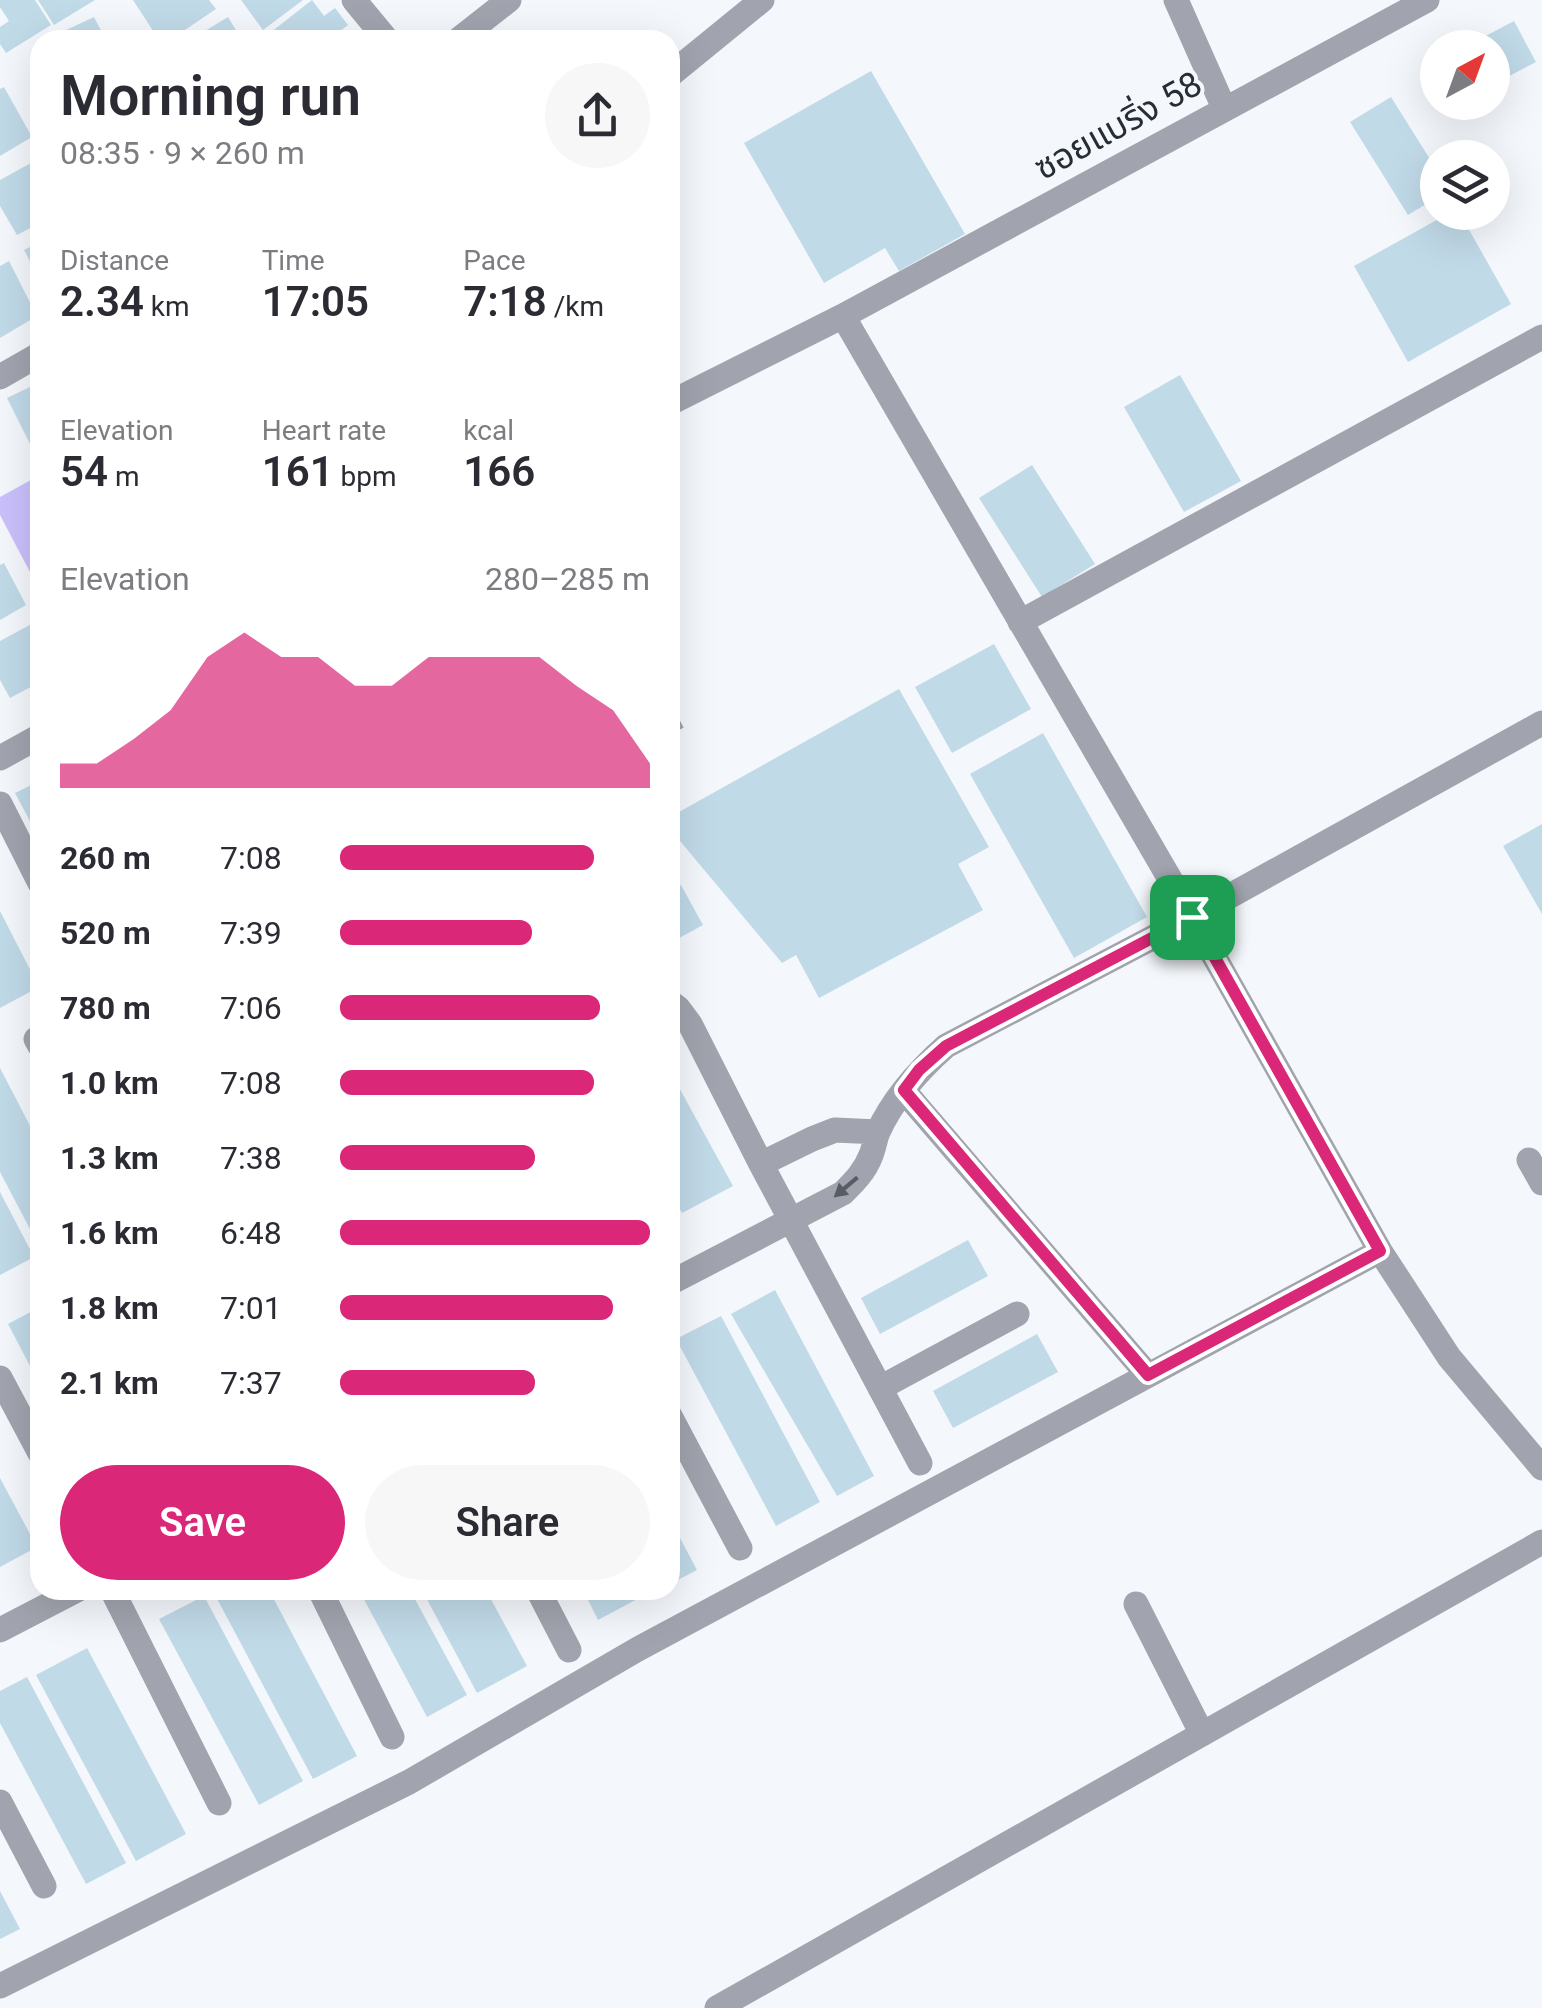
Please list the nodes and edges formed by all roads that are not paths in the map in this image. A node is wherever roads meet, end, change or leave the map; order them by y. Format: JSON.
{"nodes":[{"id":1,"x":354,"y":0,"type":"edge"},
{"id":2,"x":509,"y":0,"type":"edge"},
{"id":3,"x":762,"y":0,"type":"edge"},
{"id":4,"x":1176,"y":0,"type":"edge"},
{"id":5,"x":1427,"y":0,"type":"edge"},
{"id":6,"x":379,"y":30,"type":"edge"},
{"id":7,"x":471,"y":30,"type":"edge"},
{"id":8,"x":680,"y":67,"type":"edge"},
{"id":9,"x":1224,"y":108,"type":"junction"},
{"id":10,"x":842,"y":316,"type":"junction"},
{"id":11,"x":1542,"y":336,"type":"edge"},
{"id":12,"x":30,"y":360,"type":"edge"},
{"id":13,"x":0,"y":377,"type":"edge"},
{"id":14,"x":680,"y":398,"type":"edge"},
{"id":15,"x":1020,"y":622,"type":"junction"},
{"id":16,"x":1542,"y":723,"type":"edge"},
{"id":17,"x":30,"y":742,"type":"edge"},
{"id":18,"x":0,"y":758,"type":"edge"},
{"id":19,"x":0,"y":804,"type":"edge"},
{"id":20,"x":30,"y":863,"type":"edge"},
{"id":21,"x":1192,"y":917,"type":"junction"},
{"id":22,"x":680,"y":1011,"type":"edge"},
{"id":23,"x":904,"y":1090,"type":"junction"},
{"id":24,"x":878,"y":1132,"type":"junction"},
{"id":25,"x":1529,"y":1160,"type":"dead end"},
{"id":26,"x":761,"y":1164,"type":"junction"},
{"id":27,"x":1542,"y":1183,"type":"edge"},
{"id":28,"x":791,"y":1221,"type":"junction"},
{"id":29,"x":1380,"y":1251,"type":"junction"},
{"id":30,"x":680,"y":1278,"type":"edge"},
{"id":31,"x":1017,"y":1314,"type":"dead end"},
{"id":32,"x":1148,"y":1375,"type":"junction"},
{"id":33,"x":0,"y":1378,"type":"edge"},
{"id":34,"x":880,"y":1388,"type":"junction"},
{"id":35,"x":30,"y":1434,"type":"edge"},
{"id":36,"x":680,"y":1435,"type":"edge"},
{"id":37,"x":920,"y":1463,"type":"dead end"},
{"id":38,"x":1542,"y":1468,"type":"edge"},
{"id":39,"x":1542,"y":1542,"type":"edge"},
{"id":40,"x":740,"y":1548,"type":"dead end"},
{"id":41,"x":57,"y":1600,"type":"edge"},
{"id":42,"x":117,"y":1600,"type":"edge"},
{"id":43,"x":325,"y":1600,"type":"edge"},
{"id":44,"x":543,"y":1600,"type":"edge"},
{"id":45,"x":1136,"y":1604,"type":"dead end"},
{"id":46,"x":0,"y":1630,"type":"edge"},
{"id":47,"x":568,"y":1650,"type":"dead end"},
{"id":48,"x":1202,"y":1734,"type":"junction"},
{"id":49,"x":392,"y":1737,"type":"dead end"},
{"id":50,"x":0,"y":1802,"type":"edge"},
{"id":51,"x":219,"y":1803,"type":"dead end"},
{"id":52,"x":44,"y":1886,"type":"dead end"},
{"id":53,"x":0,"y":1986,"type":"edge"},
{"id":54,"x":717,"y":2008,"type":"edge"}],
"edges":[{"from":1,"to":6,"type":"street"},
{"from":2,"to":7,"type":"street"},
{"from":3,"to":8,"type":"street"},
{"from":4,"to":9,"type":"street"},
{"from":5,"to":9,"type":"street","name":"ซอยแบริ่ง 58"},
{"from":9,"to":10,"type":"street","name":"ซอยแบริ่ง 58"},
{"from":10,"to":14,"type":"street","name":"ซอยแบริ่ง 58"},
{"from":10,"to":15,"type":"street"},
{"from":11,"to":15,"type":"street"},
{"from":12,"to":13,"type":"street"},
{"from":15,"to":21,"type":"street"},
{"from":16,"to":21,"type":"street"},
{"from":17,"to":18,"type":"street"},
{"from":19,"to":20,"type":"street"},
{"from":21,"to":23,"type":"street"},
{"from":21,"to":29,"type":"street"},
{"from":22,"to":26,"type":"street"},
{"from":23,"to":24,"type":"street"},
{"from":23,"to":32,"type":"street"},
{"from":24,"to":26,"type":"street"},
{"from":24,"to":28,"type":"street","one_way":true},
{"from":25,"to":27,"type":"street"},
{"from":26,"to":28,"type":"street"},
{"from":28,"to":30,"type":"street"},
{"from":28,"to":34,"type":"street"},
{"from":29,"to":32,"type":"street"},
{"from":29,"to":38,"type":"street"},
{"from":31,"to":34,"type":"street"},
{"from":32,"to":53,"type":"street"},
{"from":33,"to":35,"type":"street"},
{"from":34,"to":37,"type":"street"},
{"from":36,"to":40,"type":"street"},
{"from":39,"to":48,"type":"street"},
{"from":41,"to":46,"type":"street"},
{"from":42,"to":51,"type":"street"},
{"from":43,"to":49,"type":"street"},
{"from":44,"to":47,"type":"street"},
{"from":45,"to":48,"type":"street"},
{"from":48,"to":54,"type":"street"},
{"from":50,"to":52,"type":"street"}]}
